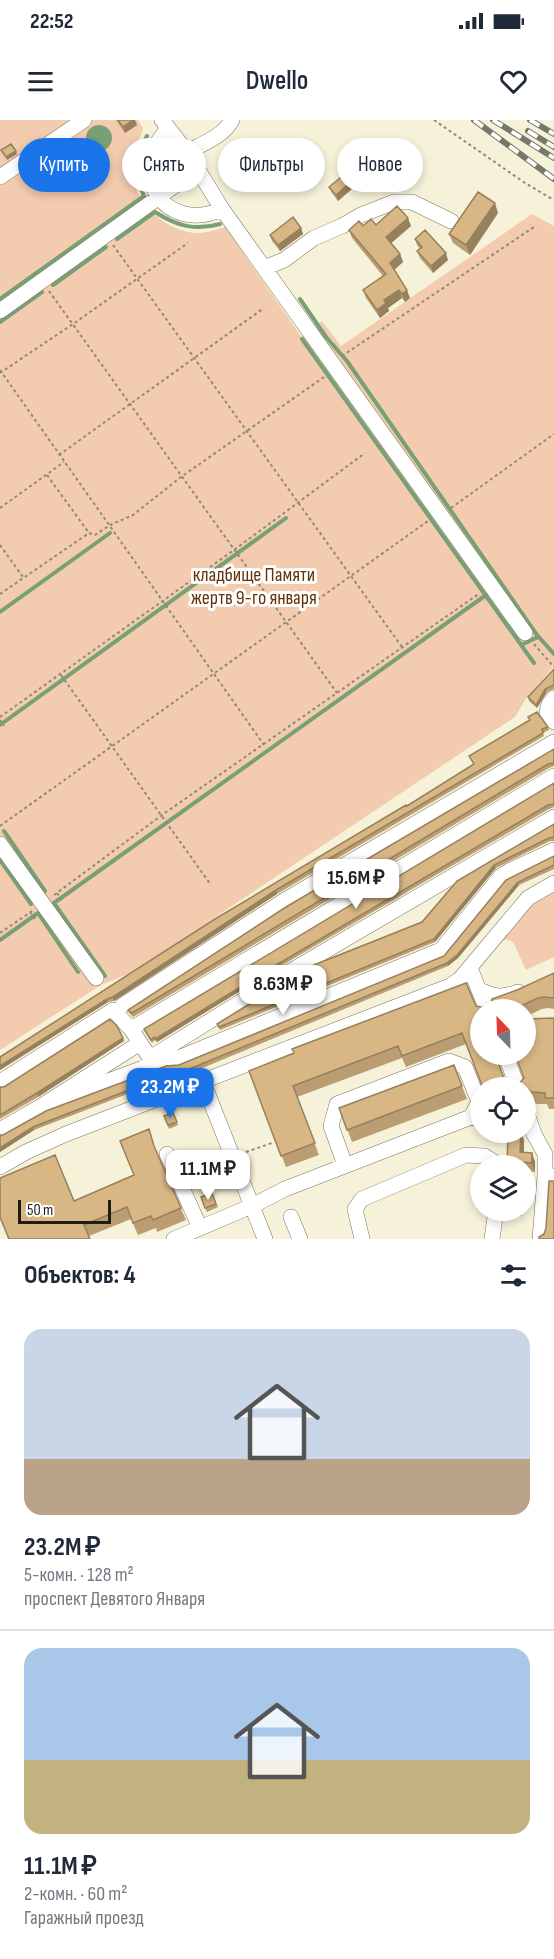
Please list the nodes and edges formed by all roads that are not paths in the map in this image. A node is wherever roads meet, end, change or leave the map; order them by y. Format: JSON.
{"nodes":[{"id":1,"x":84,"y":120,"type":"edge"},
{"id":2,"x":232,"y":120,"type":"edge"},
{"id":3,"x":165,"y":124,"type":"edge"},
{"id":4,"x":176,"y":138,"type":"edge"},
{"id":5,"x":206,"y":142,"type":"edge"},
{"id":6,"x":2,"y":172,"type":"edge"},
{"id":7,"x":206,"y":182,"type":"edge"},
{"id":8,"x":166,"y":192,"type":"edge"},
{"id":9,"x":159,"y":197,"type":"junction"},
{"id":10,"x":222,"y":209,"type":"junction"},
{"id":11,"x":451,"y":221,"type":"dead end"},
{"id":12,"x":264,"y":268,"type":"junction"},
{"id":13,"x":0,"y":311,"type":"edge"},
{"id":14,"x":529,"y":638,"type":"road end"},
{"id":15,"x":554,"y":698,"type":"edge"},
{"id":16,"x":554,"y":722,"type":"edge"},
{"id":17,"x":554,"y":742,"type":"edge"},
{"id":18,"x":554,"y":776,"type":"edge"},
{"id":19,"x":554,"y":817,"type":"edge"},
{"id":20,"x":0,"y":844,"type":"edge"},
{"id":21,"x":554,"y":850,"type":"edge"},
{"id":22,"x":554,"y":883,"type":"edge"},
{"id":23,"x":470,"y":968,"type":"junction"},
{"id":24,"x":96,"y":978,"type":"dead end"},
{"id":25,"x":532,"y":986,"type":"edge"},
{"id":26,"x":480,"y":990,"type":"junction"},
{"id":27,"x":484,"y":999,"type":"edge"},
{"id":28,"x":123,"y":1005,"type":"dead end"},
{"id":29,"x":131,"y":1029,"type":"junction"},
{"id":30,"x":140,"y":1042,"type":"junction"},
{"id":31,"x":152,"y":1061,"type":"junction"},
{"id":32,"x":470,"y":1079,"type":"edge"},
{"id":33,"x":0,"y":1082,"type":"edge"},
{"id":34,"x":203,"y":1082,"type":"junction"},
{"id":35,"x":43,"y":1106,"type":"junction"},
{"id":36,"x":470,"y":1120,"type":"edge"},
{"id":37,"x":0,"y":1130,"type":"edge"},
{"id":38,"x":536,"y":1137,"type":"edge"},
{"id":39,"x":167,"y":1154,"type":"dead end"},
{"id":40,"x":549,"y":1154,"type":"edge"},
{"id":41,"x":470,"y":1155,"type":"edge"},
{"id":42,"x":345,"y":1165,"type":"junction"},
{"id":43,"x":0,"y":1167,"type":"edge"},
{"id":44,"x":550,"y":1176,"type":"edge"},
{"id":45,"x":252,"y":1206,"type":"junction"},
{"id":46,"x":291,"y":1217,"type":"dead end"},
{"id":47,"x":494,"y":1221,"type":"edge"},
{"id":48,"x":200,"y":1228,"type":"junction"},
{"id":49,"x":174,"y":1239,"type":"edge"},
{"id":50,"x":266,"y":1239,"type":"edge"},
{"id":51,"x":300,"y":1239,"type":"edge"},
{"id":52,"x":362,"y":1239,"type":"edge"},
{"id":53,"x":492,"y":1239,"type":"edge"},
{"id":54,"x":540,"y":1239,"type":"edge"}],
"edges":[{"from":1,"to":6,"type":"street"},
{"from":2,"to":5,"type":"street"},
{"from":3,"to":4,"type":"street"},
{"from":3,"to":9,"type":"street"},
{"from":7,"to":10,"type":"street"},
{"from":8,"to":9,"type":"street"},
{"from":9,"to":10,"type":"street"},
{"from":9,"to":13,"type":"street"},
{"from":10,"to":12,"type":"street"},
{"from":11,"to":12,"type":"street"},
{"from":12,"to":14,"type":"street"},
{"from":15,"to":16,"type":"street"},
{"from":17,"to":28,"type":"street"},
{"from":18,"to":29,"type":"street"},
{"from":19,"to":31,"type":"street"},
{"from":20,"to":24,"type":"street"},
{"from":21,"to":31,"type":"street"},
{"from":22,"to":23,"type":"street"},
{"from":23,"to":26,"type":"street"},
{"from":23,"to":34,"type":"street"},
{"from":25,"to":26,"type":"street"},
{"from":26,"to":27,"type":"street"},
{"from":29,"to":30,"type":"street"},
{"from":29,"to":33,"type":"street"},
{"from":30,"to":31,"type":"street"},
{"from":30,"to":35,"type":"street"},
{"from":31,"to":35,"type":"street"},
{"from":32,"to":42,"type":"street"},
{"from":34,"to":43,"type":"street"},
{"from":34,"to":45,"type":"street"},
{"from":35,"to":37,"type":"street"},
{"from":36,"to":42,"type":"street"},
{"from":38,"to":40,"type":"street"},
{"from":39,"to":48,"type":"street"},
{"from":40,"to":44,"type":"street"},
{"from":41,"to":52,"type":"street"},
{"from":42,"to":45,"type":"street"},
{"from":44,"to":54,"type":"street"},
{"from":45,"to":48,"type":"street"},
{"from":45,"to":50,"type":"street"},
{"from":46,"to":51,"type":"street"},
{"from":47,"to":53,"type":"street"},
{"from":48,"to":49,"type":"street"}]}
